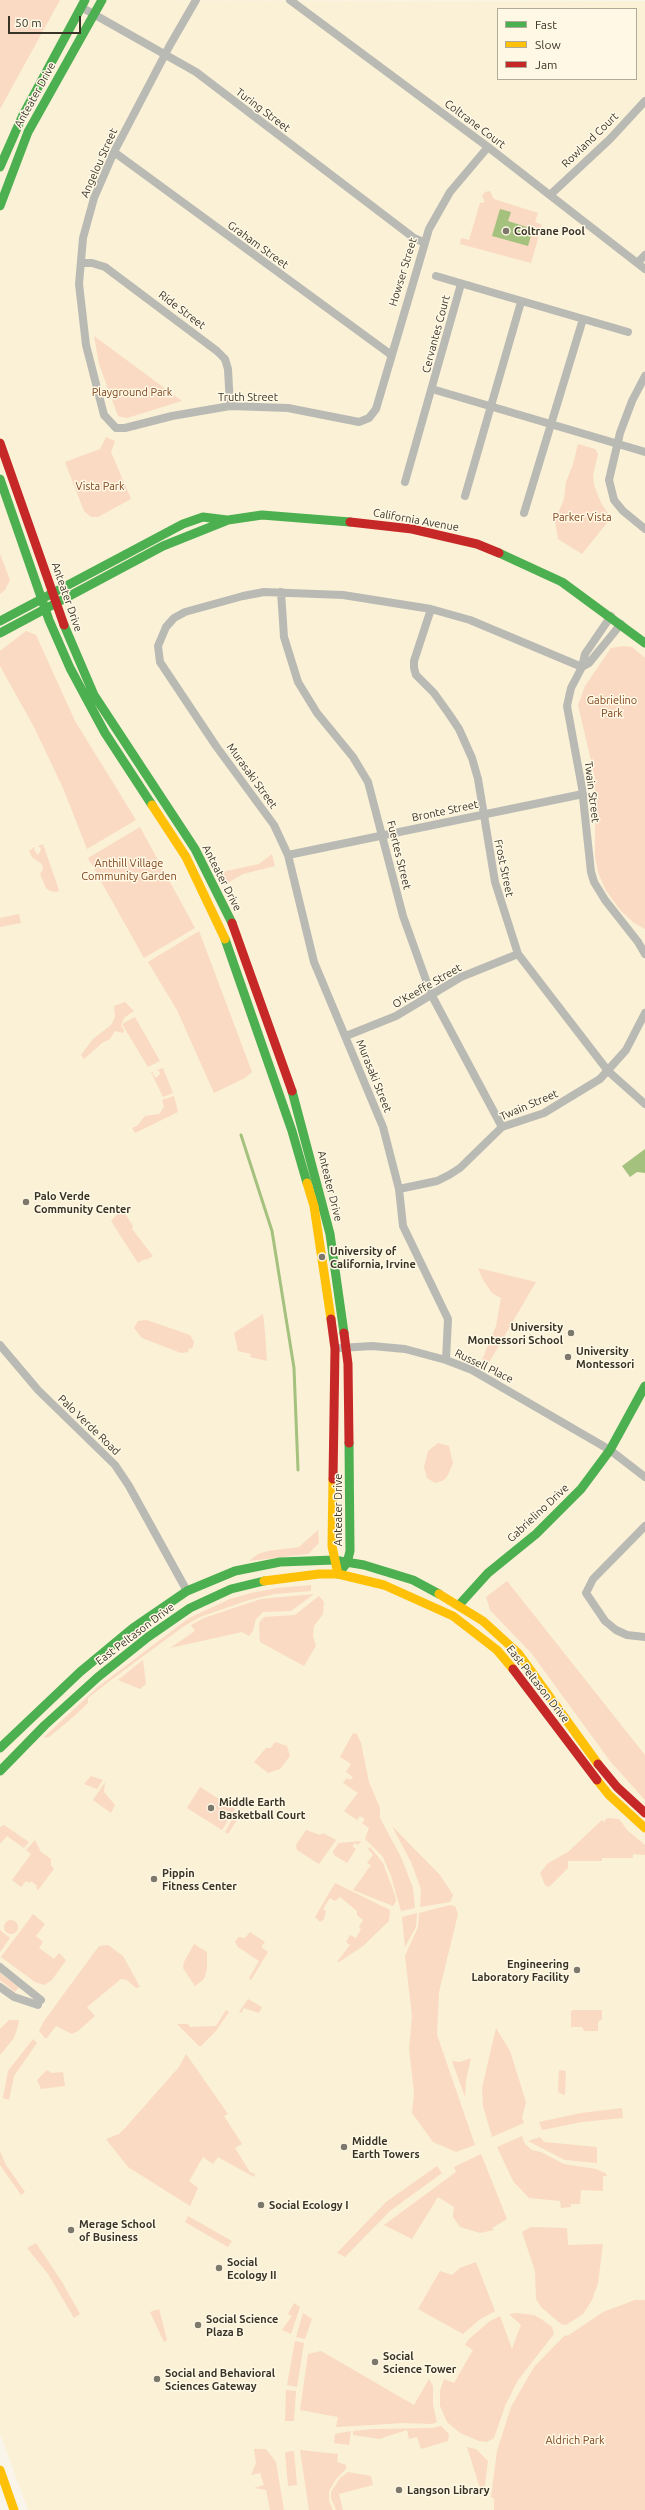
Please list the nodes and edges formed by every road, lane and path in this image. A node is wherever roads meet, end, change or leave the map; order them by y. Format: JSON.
{"nodes":[{"id":1,"x":102,"y":0,"type":"edge"},
{"id":2,"x":196,"y":0,"type":"edge"},
{"id":3,"x":290,"y":0,"type":"edge"},
{"id":4,"x":83,"y":4,"type":"edge"},
{"id":5,"x":94,"y":14,"type":"junction"},
{"id":6,"x":165,"y":54,"type":"junction"},
{"id":7,"x":645,"y":101,"type":"edge"},
{"id":8,"x":488,"y":147,"type":"junction"},
{"id":9,"x":114,"y":152,"type":"junction"},
{"id":10,"x":0,"y":167,"type":"edge"},
{"id":11,"x":550,"y":195,"type":"junction"},
{"id":12,"x":0,"y":206,"type":"edge"},
{"id":13,"x":423,"y":242,"type":"junction"},
{"id":14,"x":645,"y":255,"type":"edge"},
{"id":15,"x":638,"y":262,"type":"junction"},
{"id":16,"x":81,"y":263,"type":"junction"},
{"id":17,"x":645,"y":269,"type":"edge"},
{"id":18,"x":436,"y":276,"type":"dead end"},
{"id":19,"x":461,"y":284,"type":"junction"},
{"id":20,"x":521,"y":302,"type":"junction"},
{"id":21,"x":583,"y":319,"type":"junction"},
{"id":22,"x":628,"y":332,"type":"dead end"},
{"id":23,"x":390,"y":354,"type":"junction"},
{"id":24,"x":645,"y":376,"type":"edge"},
{"id":25,"x":432,"y":389,"type":"junction"},
{"id":26,"x":230,"y":406,"type":"junction"},
{"id":27,"x":492,"y":406,"type":"junction"},
{"id":28,"x":369,"y":418,"type":"joint"},
{"id":29,"x":107,"y":420,"type":"joint"},
{"id":30,"x":552,"y":423,"type":"junction"},
{"id":31,"x":616,"y":443,"type":"junction"},
{"id":32,"x":0,"y":444,"type":"edge"},
{"id":33,"x":645,"y":452,"type":"edge"},
{"id":34,"x":0,"y":479,"type":"edge"},
{"id":35,"x":405,"y":482,"type":"dead end"},
{"id":36,"x":465,"y":496,"type":"dead end"},
{"id":37,"x":524,"y":513,"type":"dead end"},
{"id":38,"x":228,"y":520,"type":"junction"},
{"id":39,"x":645,"y":529,"type":"edge"},
{"id":40,"x":51,"y":592,"type":"junction"},
{"id":41,"x":281,"y":592,"type":"junction"},
{"id":42,"x":42,"y":598,"type":"junction"},
{"id":43,"x":55,"y":604,"type":"junction"},
{"id":44,"x":45,"y":609,"type":"junction"},
{"id":45,"x":431,"y":609,"type":"junction"},
{"id":46,"x":611,"y":616,"type":"junction"},
{"id":47,"x":0,"y":621,"type":"edge"},
{"id":48,"x":621,"y":624,"type":"junction"},
{"id":49,"x":0,"y":632,"type":"edge"},
{"id":50,"x":645,"y":643,"type":"edge"},
{"id":51,"x":582,"y":667,"type":"junction"},
{"id":52,"x":582,"y":794,"type":"junction"},
{"id":53,"x":482,"y":814,"type":"junction"},
{"id":54,"x":383,"y":835,"type":"junction"},
{"id":55,"x":288,"y":855,"type":"junction"},
{"id":56,"x":518,"y":954,"type":"junction"},
{"id":57,"x":645,"y":954,"type":"edge"},
{"id":58,"x":431,"y":994,"type":"junction"},
{"id":59,"x":645,"y":1013,"type":"edge"},
{"id":60,"x":346,"y":1036,"type":"junction"},
{"id":61,"x":608,"y":1071,"type":"junction"},
{"id":62,"x":273,"y":1077,"type":"junction"},
{"id":63,"x":645,"y":1104,"type":"edge"},
{"id":64,"x":502,"y":1127,"type":"junction"},
{"id":65,"x":319,"y":1186,"type":"junction"},
{"id":66,"x":399,"y":1189,"type":"junction"},
{"id":67,"x":0,"y":1345,"type":"edge"},
{"id":68,"x":345,"y":1348,"type":"junction"},
{"id":69,"x":335,"y":1349,"type":"junction"},
{"id":70,"x":446,"y":1360,"type":"junction"},
{"id":71,"x":645,"y":1386,"type":"edge"},
{"id":72,"x":610,"y":1450,"type":"junction"},
{"id":73,"x":645,"y":1477,"type":"edge"},
{"id":74,"x":645,"y":1526,"type":"edge"},
{"id":75,"x":334,"y":1560,"type":"junction"},
{"id":76,"x":347,"y":1563,"type":"junction"},
{"id":77,"x":338,"y":1574,"type":"junction"},
{"id":78,"x":187,"y":1591,"type":"junction"},
{"id":79,"x":459,"y":1605,"type":"junction"},
{"id":80,"x":645,"y":1637,"type":"edge"},
{"id":81,"x":0,"y":1748,"type":"edge"},
{"id":82,"x":0,"y":1772,"type":"edge"},
{"id":83,"x":645,"y":1813,"type":"edge"},
{"id":84,"x":645,"y":1828,"type":"edge"},
{"id":85,"x":0,"y":1966,"type":"edge"},
{"id":86,"x":0,"y":1987,"type":"edge"},
{"id":87,"x":0,"y":2470,"type":"edge"},
{"id":88,"x":14,"y":2510,"type":"edge"}],
"edges":[{"from":1,"to":5,"type":"main road","name":"Anteater Drive"},
{"from":2,"to":6,"type":"street","name":"Angelou Street"},
{"from":3,"to":8,"type":"street","name":"Coltrane Court"},
{"from":4,"to":5,"type":"street","name":"Turing Street"},
{"from":4,"to":10,"type":"main road","name":"Anteater Drive"},
{"from":5,"to":6,"type":"street","name":"Turing Street"},
{"from":5,"to":12,"type":"main road","name":"Anteater Drive"},
{"from":6,"to":9,"type":"street","name":"Angelou Street"},
{"from":6,"to":13,"type":"street","name":"Turing Street"},
{"from":7,"to":11,"type":"street","name":"Rowland Court"},
{"from":8,"to":11,"type":"street","name":"Coltrane Court"},
{"from":8,"to":13,"type":"street","name":"Howser Street"},
{"from":9,"to":16,"type":"street","name":"Angelou Street"},
{"from":9,"to":23,"type":"street","name":"Graham Street"},
{"from":11,"to":15,"type":"street","name":"Coltrane Court"},
{"from":13,"to":23,"type":"street","name":"Howser Street"},
{"from":14,"to":15,"type":"street"},
{"from":15,"to":17,"type":"street","name":"Coltrane Court"},
{"from":16,"to":26,"type":"street","name":"Ride Street"},
{"from":16,"to":29,"type":"street","name":"Angelou Street"},
{"from":18,"to":19,"type":"street","name":"Cervantes Court"},
{"from":19,"to":20,"type":"street","name":"Cervantes Court"},
{"from":19,"to":25,"type":"street","name":"Cervantes Court"},
{"from":20,"to":21,"type":"street","name":"Cervantes Court"},
{"from":20,"to":27,"type":"street"},
{"from":21,"to":22,"type":"street","name":"Cervantes Court"},
{"from":21,"to":30,"type":"street"},
{"from":23,"to":28,"type":"street","name":"Howser Street"},
{"from":24,"to":31,"type":"street"},
{"from":25,"to":27,"type":"street","name":"Cervantes Court"},
{"from":25,"to":35,"type":"street","name":"Cervantes Court"},
{"from":26,"to":28,"type":"street","name":"Truth Street"},
{"from":26,"to":29,"type":"street","name":"Truth Street"},
{"from":27,"to":30,"type":"street","name":"Cervantes Court"},
{"from":27,"to":36,"type":"street"},
{"from":30,"to":31,"type":"street","name":"Cervantes Court"},
{"from":30,"to":37,"type":"street"},
{"from":31,"to":33,"type":"street","name":"Cervantes Court"},
{"from":31,"to":39,"type":"street"},
{"from":32,"to":40,"type":"main road","name":"Anteater Drive"},
{"from":34,"to":42,"type":"main road","name":"Anteater Drive"},
{"from":38,"to":40,"type":"main road","name":"California Avenue"},
{"from":38,"to":43,"type":"main road","name":"California Avenue"},
{"from":38,"to":46,"type":"main road","name":"California Avenue"},
{"from":40,"to":42,"type":"main road","name":"California Avenue"},
{"from":40,"to":43,"type":"main road","name":"Anteater Drive"},
{"from":41,"to":45,"type":"street","name":"Murasaki Street"},
{"from":41,"to":54,"type":"street","name":"Fuertes Street"},
{"from":41,"to":55,"type":"street","name":"Murasaki Street"},
{"from":42,"to":44,"type":"main road","name":"Anteater Drive"},
{"from":42,"to":47,"type":"main road","name":"California Avenue"},
{"from":43,"to":44,"type":"main road","name":"California Avenue"},
{"from":43,"to":65,"type":"main road","name":"Anteater Drive"},
{"from":44,"to":49,"type":"main road","name":"California Avenue"},
{"from":44,"to":62,"type":"main road","name":"Anteater Drive"},
{"from":45,"to":51,"type":"street","name":"Murasaki Street"},
{"from":45,"to":53,"type":"street","name":"Frost Street"},
{"from":46,"to":48,"type":"main road","name":"California Avenue"},
{"from":46,"to":51,"type":"street","name":"Twain Street"},
{"from":48,"to":50,"type":"main road","name":"California Avenue"},
{"from":48,"to":51,"type":"street","name":"Twain Street"},
{"from":51,"to":52,"type":"street","name":"Twain Street"},
{"from":52,"to":53,"type":"street","name":"Bronte Street"},
{"from":52,"to":57,"type":"street","name":"Twain Street"},
{"from":53,"to":54,"type":"street","name":"Bronte Street"},
{"from":53,"to":56,"type":"street","name":"Frost Street"},
{"from":54,"to":55,"type":"street","name":"Bronte Street"},
{"from":54,"to":58,"type":"street","name":"Fuertes Street"},
{"from":55,"to":60,"type":"street","name":"Murasaki Street"},
{"from":56,"to":58,"type":"street","name":"O'Keeffe Street"},
{"from":56,"to":61,"type":"street","name":"Frost Street"},
{"from":58,"to":60,"type":"street","name":"O'Keeffe Street"},
{"from":58,"to":64,"type":"street","name":"Fuertes Street"},
{"from":59,"to":61,"type":"street","name":"Twain Street"},
{"from":60,"to":66,"type":"street","name":"Murasaki Street"},
{"from":61,"to":63,"type":"street","name":"Frost Street"},
{"from":61,"to":64,"type":"street","name":"Twain Street"},
{"from":62,"to":65,"type":"main road"},
{"from":62,"to":69,"type":"main road","name":"Anteater Drive"},
{"from":64,"to":66,"type":"street","name":"Twain Street"},
{"from":65,"to":68,"type":"main road","name":"Anteater Drive"},
{"from":66,"to":70,"type":"street","name":"Murasaki Street"},
{"from":67,"to":78,"type":"street","name":"Palo Verde Road"},
{"from":68,"to":69,"type":"street","name":"Russell Place"},
{"from":68,"to":70,"type":"street","name":"Russell Place"},
{"from":68,"to":76,"type":"main road","name":"Anteater Drive"},
{"from":69,"to":75,"type":"main road","name":"Anteater Drive"},
{"from":70,"to":72,"type":"street","name":"Russell Place"},
{"from":71,"to":72,"type":"main road","name":"Gabrielino Drive"},
{"from":72,"to":73,"type":"street","name":"Russell Place"},
{"from":72,"to":79,"type":"main road","name":"Gabrielino Drive"},
{"from":74,"to":80,"type":"street"},
{"from":75,"to":76,"type":"main road","name":"East Peltason Drive"},
{"from":75,"to":77,"type":"main road","name":"Anteater Drive"},
{"from":75,"to":78,"type":"main road","name":"East Peltason Drive"},
{"from":76,"to":77,"type":"main road"},
{"from":76,"to":79,"type":"main road","name":"East Peltason Drive"},
{"from":77,"to":82,"type":"main road","name":"East Peltason Drive"},
{"from":77,"to":84,"type":"main road","name":"East Peltason Drive"},
{"from":78,"to":81,"type":"main road","name":"East Peltason Drive"},
{"from":79,"to":83,"type":"main road","name":"East Peltason Drive"},
{"from":85,"to":86,"type":"street"},
{"from":87,"to":88,"type":"main road"}]}
